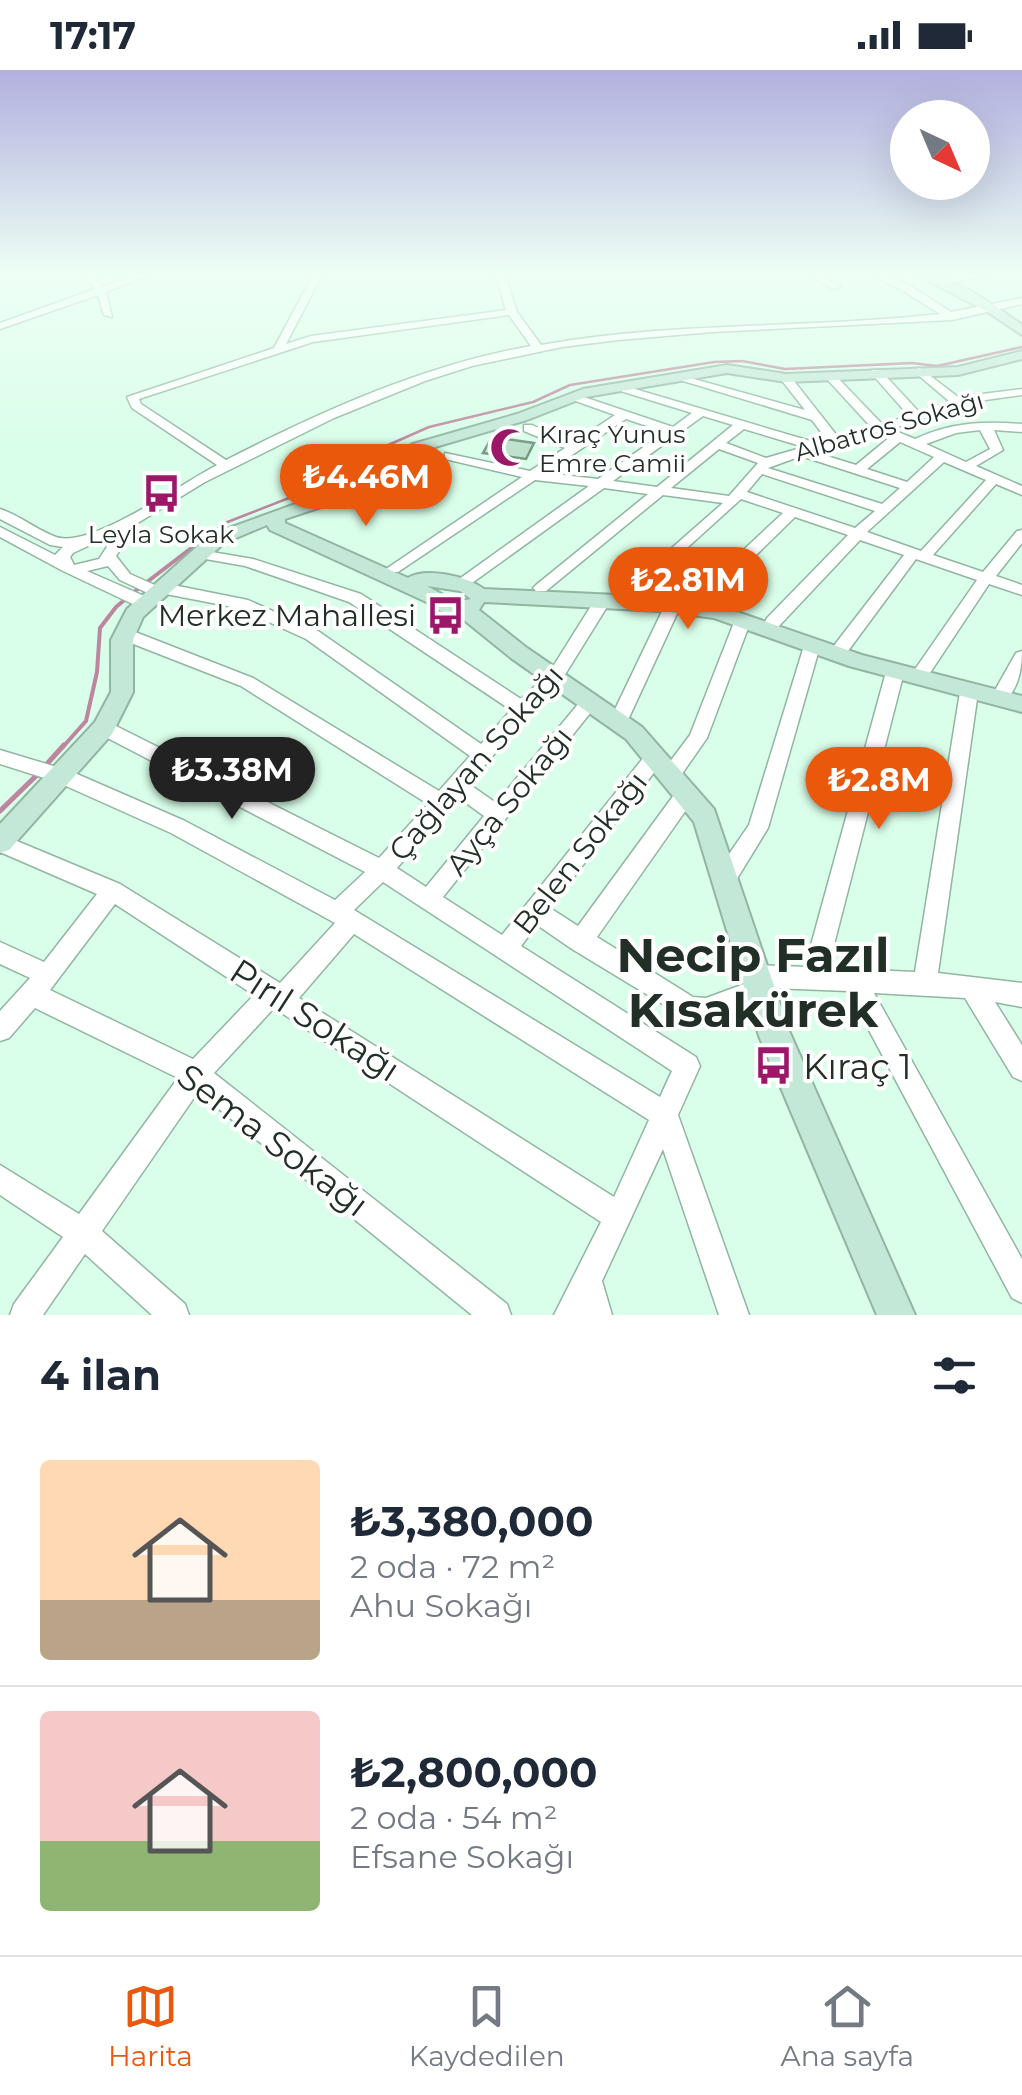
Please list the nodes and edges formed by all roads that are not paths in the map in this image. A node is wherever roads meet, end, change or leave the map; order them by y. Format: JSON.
{"nodes":[{"id":1,"x":287,"y":333,"type":"edge"},
{"id":2,"x":372,"y":333,"type":"edge"},
{"id":3,"x":527,"y":333,"type":"edge"},
{"id":4,"x":673,"y":333,"type":"edge"},
{"id":5,"x":280,"y":347,"type":"junction"},
{"id":6,"x":538,"y":348,"type":"junction"},
{"id":7,"x":1022,"y":354,"type":"edge"},
{"id":8,"x":752,"y":371,"type":"junction"},
{"id":9,"x":920,"y":371,"type":"junction"},
{"id":10,"x":876,"y":372,"type":"junction"},
{"id":11,"x":830,"y":376,"type":"junction"},
{"id":12,"x":676,"y":377,"type":"junction"},
{"id":13,"x":786,"y":378,"type":"junction"},
{"id":14,"x":618,"y":386,"type":"junction"},
{"id":15,"x":730,"y":392,"type":"junction"},
{"id":16,"x":1022,"y":392,"type":"edge"},
{"id":17,"x":574,"y":397,"type":"junction"},
{"id":18,"x":957,"y":402,"type":"junction"},
{"id":19,"x":701,"y":412,"type":"junction"},
{"id":20,"x":623,"y":415,"type":"junction"},
{"id":21,"x":918,"y":416,"type":"junction"},
{"id":22,"x":816,"y":417,"type":"junction"},
{"id":23,"x":742,"y":424,"type":"junction"},
{"id":24,"x":986,"y":424,"type":"junction"},
{"id":25,"x":528,"y":428,"type":"dead end"},
{"id":26,"x":879,"y":428,"type":"junction"},
{"id":27,"x":1022,"y":428,"type":"edge"},
{"id":28,"x":674,"y":431,"type":"junction"},
{"id":29,"x":898,"y":436,"type":"junction"},
{"id":30,"x":834,"y":440,"type":"junction"},
{"id":31,"x":717,"y":444,"type":"junction"},
{"id":32,"x":916,"y":444,"type":"junction"},
{"id":33,"x":815,"y":446,"type":"junction"},
{"id":34,"x":573,"y":447,"type":"junction"},
{"id":35,"x":798,"y":450,"type":"junction"},
{"id":36,"x":449,"y":456,"type":"dead end"},
{"id":37,"x":943,"y":456,"type":"junction"},
{"id":38,"x":226,"y":466,"type":"junction"},
{"id":39,"x":763,"y":466,"type":"junction"},
{"id":40,"x":968,"y":466,"type":"junction"},
{"id":41,"x":858,"y":470,"type":"junction"},
{"id":42,"x":530,"y":475,"type":"junction"},
{"id":43,"x":994,"y":479,"type":"junction"},
{"id":44,"x":600,"y":484,"type":"junction"},
{"id":45,"x":909,"y":487,"type":"junction"},
{"id":46,"x":662,"y":489,"type":"junction"},
{"id":47,"x":1022,"y":491,"type":"edge"},
{"id":48,"x":734,"y":497,"type":"junction"},
{"id":49,"x":884,"y":509,"type":"junction"},
{"id":50,"x":0,"y":513,"type":"edge"},
{"id":51,"x":792,"y":513,"type":"junction"},
{"id":52,"x":276,"y":519,"type":"junction"},
{"id":53,"x":131,"y":522,"type":"junction"},
{"id":54,"x":0,"y":531,"type":"edge"},
{"id":55,"x":1022,"y":534,"type":"edge"},
{"id":56,"x":856,"y":535,"type":"junction"},
{"id":57,"x":82,"y":542,"type":"junction"},
{"id":58,"x":111,"y":552,"type":"junction"},
{"id":59,"x":200,"y":554,"type":"junction"},
{"id":60,"x":918,"y":555,"type":"junction"},
{"id":61,"x":69,"y":567,"type":"junction"},
{"id":62,"x":392,"y":569,"type":"junction"},
{"id":63,"x":986,"y":578,"type":"junction"},
{"id":64,"x":541,"y":588,"type":"junction"},
{"id":65,"x":1022,"y":590,"type":"edge"},
{"id":66,"x":461,"y":593,"type":"junction"},
{"id":67,"x":629,"y":593,"type":"junction"},
{"id":68,"x":146,"y":594,"type":"junction"},
{"id":69,"x":701,"y":600,"type":"junction"},
{"id":70,"x":602,"y":602,"type":"junction"},
{"id":71,"x":673,"y":605,"type":"junction"},
{"id":72,"x":743,"y":620,"type":"junction"},
{"id":73,"x":773,"y":622,"type":"junction"},
{"id":74,"x":124,"y":634,"type":"junction"},
{"id":75,"x":812,"y":646,"type":"junction"},
{"id":76,"x":842,"y":647,"type":"junction"},
{"id":77,"x":1022,"y":657,"type":"edge"},
{"id":78,"x":895,"y":672,"type":"junction"},
{"id":79,"x":555,"y":678,"type":"junction"},
{"id":80,"x":918,"y":678,"type":"junction"},
{"id":81,"x":970,"y":692,"type":"junction"},
{"id":82,"x":590,"y":702,"type":"junction"},
{"id":83,"x":1011,"y":702,"type":"edge"},
{"id":84,"x":522,"y":709,"type":"junction"},
{"id":85,"x":618,"y":722,"type":"junction"},
{"id":86,"x":104,"y":728,"type":"junction"},
{"id":87,"x":482,"y":754,"type":"junction"},
{"id":88,"x":0,"y":757,"type":"edge"},
{"id":89,"x":59,"y":775,"type":"junction"},
{"id":90,"x":670,"y":776,"type":"junction"},
{"id":91,"x":456,"y":785,"type":"junction"},
{"id":92,"x":441,"y":802,"type":"junction"},
{"id":93,"x":496,"y":814,"type":"junction"},
{"id":94,"x":0,"y":842,"type":"edge"},
{"id":95,"x":382,"y":870,"type":"junction"},
{"id":96,"x":724,"y":880,"type":"junction"},
{"id":97,"x":112,"y":891,"type":"junction"},
{"id":98,"x":428,"y":900,"type":"junction"},
{"id":99,"x":535,"y":911,"type":"junction"},
{"id":100,"x":344,"y":917,"type":"junction"},
{"id":101,"x":580,"y":942,"type":"junction"},
{"id":102,"x":505,"y":949,"type":"junction"},
{"id":103,"x":0,"y":953,"type":"edge"},
{"id":104,"x":814,"y":978,"type":"junction"},
{"id":105,"x":854,"y":980,"type":"junction"},
{"id":106,"x":758,"y":983,"type":"junction"},
{"id":107,"x":40,"y":984,"type":"junction"},
{"id":108,"x":925,"y":984,"type":"junction"},
{"id":109,"x":972,"y":987,"type":"junction"},
{"id":110,"x":278,"y":995,"type":"junction"},
{"id":111,"x":1022,"y":995,"type":"edge"},
{"id":112,"x":0,"y":1029,"type":"edge"},
{"id":113,"x":1022,"y":1068,"type":"edge"},
{"id":114,"x":196,"y":1074,"type":"junction"},
{"id":115,"x":665,"y":1116,"type":"junction"},
{"id":116,"x":0,"y":1178,"type":"edge"},
{"id":117,"x":619,"y":1217,"type":"junction"},
{"id":118,"x":84,"y":1234,"type":"junction"},
{"id":119,"x":588,"y":1279,"type":"junction"},
{"id":120,"x":1022,"y":1288,"type":"edge"},
{"id":121,"x":25,"y":1315,"type":"edge"},
{"id":122,"x":174,"y":1315,"type":"edge"},
{"id":123,"x":496,"y":1315,"type":"edge"},
{"id":124,"x":568,"y":1315,"type":"edge"},
{"id":125,"x":597,"y":1315,"type":"edge"},
{"id":126,"x":734,"y":1315,"type":"edge"},
{"id":127,"x":896,"y":1315,"type":"edge"}],
"edges":[{"from":1,"to":5,"type":"street"},
{"from":2,"to":5,"type":"street"},
{"from":3,"to":6,"type":"street"},
{"from":4,"to":6,"type":"street"},
{"from":5,"to":38,"type":"street"},
{"from":6,"to":38,"type":"street"},
{"from":7,"to":9,"type":"street"},
{"from":8,"to":12,"type":"street"},
{"from":8,"to":13,"type":"street"},
{"from":8,"to":15,"type":"street"},
{"from":9,"to":10,"type":"street"},
{"from":9,"to":18,"type":"street"},
{"from":10,"to":11,"type":"street"},
{"from":10,"to":21,"type":"street"},
{"from":11,"to":13,"type":"street"},
{"from":11,"to":26,"type":"street"},
{"from":12,"to":14,"type":"street"},
{"from":12,"to":15,"type":"street"},
{"from":13,"to":22,"type":"street"},
{"from":14,"to":17,"type":"street"},
{"from":14,"to":19,"type":"street"},
{"from":15,"to":22,"type":"street"},
{"from":16,"to":18,"type":"street","name":"Albatros Sokağı"},
{"from":17,"to":20,"type":"street"},
{"from":17,"to":52,"type":"street"},
{"from":18,"to":21,"type":"street","name":"Albatros Sokağı"},
{"from":19,"to":23,"type":"street"},
{"from":19,"to":28,"type":"street"},
{"from":20,"to":28,"type":"street"},
{"from":20,"to":34,"type":"street"},
{"from":21,"to":26,"type":"street","name":"Albatros Sokağı"},
{"from":22,"to":30,"type":"street"},
{"from":23,"to":31,"type":"street"},
{"from":23,"to":33,"type":"street"},
{"from":24,"to":27,"type":"street"},
{"from":24,"to":32,"type":"street"},
{"from":24,"to":40,"type":"street"},
{"from":25,"to":34,"type":"street"},
{"from":26,"to":29,"type":"street"},
{"from":26,"to":30,"type":"street","name":"Albatros Sokağı"},
{"from":28,"to":44,"type":"street"},
{"from":29,"to":32,"type":"street"},
{"from":29,"to":41,"type":"street"},
{"from":30,"to":33,"type":"street","name":"Albatros Sokağı"},
{"from":31,"to":39,"type":"street"},
{"from":31,"to":46,"type":"street"},
{"from":32,"to":37,"type":"street"},
{"from":33,"to":35,"type":"street","name":"Albatros Sokağı"},
{"from":34,"to":42,"type":"street"},
{"from":35,"to":39,"type":"street","name":"Albatros Sokağı"},
{"from":35,"to":41,"type":"street"},
{"from":36,"to":42,"type":"street"},
{"from":37,"to":40,"type":"street"},
{"from":37,"to":45,"type":"street"},
{"from":38,"to":53,"type":"street"},
{"from":39,"to":48,"type":"street","name":"Albatros Sokağı"},
{"from":39,"to":49,"type":"street"},
{"from":40,"to":43,"type":"street"},
{"from":41,"to":45,"type":"street"},
{"from":42,"to":44,"type":"street"},
{"from":42,"to":62,"type":"street"},
{"from":43,"to":47,"type":"street"},
{"from":43,"to":60,"type":"street"},
{"from":44,"to":46,"type":"street"},
{"from":44,"to":66,"type":"street"},
{"from":45,"to":49,"type":"street"},
{"from":46,"to":48,"type":"street"},
{"from":46,"to":64,"type":"street"},
{"from":48,"to":51,"type":"street"},
{"from":48,"to":67,"type":"street","name":"Albatros Sokağı"},
{"from":49,"to":56,"type":"street"},
{"from":50,"to":57,"type":"street"},
{"from":51,"to":56,"type":"street"},
{"from":51,"to":69,"type":"street"},
{"from":52,"to":59,"type":"street"},
{"from":52,"to":62,"type":"street"},
{"from":52,"to":66,"type":"street"},
{"from":53,"to":57,"type":"street"},
{"from":53,"to":58,"type":"street"},
{"from":54,"to":61,"type":"street"},
{"from":55,"to":63,"type":"street"},
{"from":56,"to":60,"type":"street"},
{"from":56,"to":73,"type":"street"},
{"from":57,"to":58,"type":"street"},
{"from":57,"to":61,"type":"street"},
{"from":58,"to":61,"type":"street"},
{"from":58,"to":68,"type":"street"},
{"from":59,"to":68,"type":"street"},
{"from":59,"to":84,"type":"street"},
{"from":60,"to":63,"type":"street"},
{"from":60,"to":76,"type":"street"},
{"from":61,"to":68,"type":"street"},
{"from":62,"to":66,"type":"street"},
{"from":63,"to":65,"type":"street"},
{"from":63,"to":80,"type":"street"},
{"from":64,"to":66,"type":"street"},
{"from":64,"to":67,"type":"street"},
{"from":66,"to":70,"type":"street"},
{"from":66,"to":79,"type":"street"},
{"from":67,"to":69,"type":"street"},
{"from":68,"to":74,"type":"street"},
{"from":68,"to":87,"type":"street"},
{"from":69,"to":73,"type":"street"},
{"from":70,"to":71,"type":"street"},
{"from":70,"to":79,"type":"street","name":"Çağlayan Sokağı"},
{"from":71,"to":72,"type":"street"},
{"from":71,"to":85,"type":"street"},
{"from":72,"to":75,"type":"street"},
{"from":72,"to":90,"type":"street"},
{"from":73,"to":76,"type":"street"},
{"from":74,"to":86,"type":"street"},
{"from":74,"to":92,"type":"street"},
{"from":75,"to":78,"type":"street"},
{"from":75,"to":96,"type":"street"},
{"from":76,"to":78,"type":"street"},
{"from":77,"to":83,"type":"street"},
{"from":78,"to":80,"type":"street"},
{"from":78,"to":104,"type":"street"},
{"from":79,"to":82,"type":"street"},
{"from":79,"to":84,"type":"street","name":"Çağlayan Sokağı"},
{"from":80,"to":81,"type":"street"},
{"from":81,"to":83,"type":"street"},
{"from":81,"to":108,"type":"street"},
{"from":82,"to":85,"type":"street"},
{"from":82,"to":93,"type":"street","name":"Ayça Sokağı"},
{"from":84,"to":87,"type":"street","name":"Çağlayan Sokağı"},
{"from":85,"to":90,"type":"street"},
{"from":86,"to":89,"type":"street"},
{"from":86,"to":95,"type":"street"},
{"from":87,"to":91,"type":"street","name":"Çağlayan Sokağı"},
{"from":88,"to":89,"type":"street"},
{"from":89,"to":94,"type":"street"},
{"from":89,"to":100,"type":"street"},
{"from":90,"to":96,"type":"street"},
{"from":90,"to":99,"type":"street","name":"Belen Sokağı"},
{"from":90,"to":101,"type":"street"},
{"from":91,"to":92,"type":"street","name":"Çağlayan Sokağı"},
{"from":91,"to":93,"type":"street"},
{"from":92,"to":95,"type":"street","name":"Çağlayan Sokağı"},
{"from":93,"to":98,"type":"street","name":"Ayça Sokağı"},
{"from":94,"to":97,"type":"street","name":"Pırıl Sokağı"},
{"from":95,"to":98,"type":"street"},
{"from":95,"to":100,"type":"street","name":"Çağlayan Sokağı"},
{"from":96,"to":106,"type":"street"},
{"from":97,"to":107,"type":"street"},
{"from":97,"to":110,"type":"street","name":"Pırıl Sokağı"},
{"from":98,"to":102,"type":"street"},
{"from":99,"to":101,"type":"street"},
{"from":99,"to":102,"type":"street","name":"Belen Sokağı"},
{"from":100,"to":110,"type":"street","name":"Çağlayan Sokağı"},
{"from":100,"to":115,"type":"street"},
{"from":101,"to":106,"type":"street"},
{"from":102,"to":115,"type":"street"},
{"from":103,"to":107,"type":"street","name":"Sema Sokağı"},
{"from":104,"to":105,"type":"street"},
{"from":104,"to":106,"type":"street"},
{"from":105,"to":108,"type":"street"},
{"from":105,"to":120,"type":"street"},
{"from":106,"to":127,"type":"street"},
{"from":107,"to":112,"type":"street"},
{"from":107,"to":114,"type":"street","name":"Sema Sokağı"},
{"from":108,"to":109,"type":"street"},
{"from":109,"to":111,"type":"street"},
{"from":109,"to":113,"type":"street"},
{"from":110,"to":114,"type":"street","name":"Çağlayan Sokağı"},
{"from":110,"to":117,"type":"street","name":"Pırıl Sokağı"},
{"from":114,"to":118,"type":"street","name":"Çağlayan Sokağı"},
{"from":114,"to":123,"type":"street","name":"Sema Sokağı"},
{"from":115,"to":117,"type":"street"},
{"from":115,"to":126,"type":"street"},
{"from":116,"to":118,"type":"street"},
{"from":117,"to":119,"type":"street"},
{"from":118,"to":121,"type":"street","name":"Çağlayan Sokağı"},
{"from":118,"to":122,"type":"street"},
{"from":119,"to":124,"type":"street"},
{"from":119,"to":125,"type":"street"}]}
